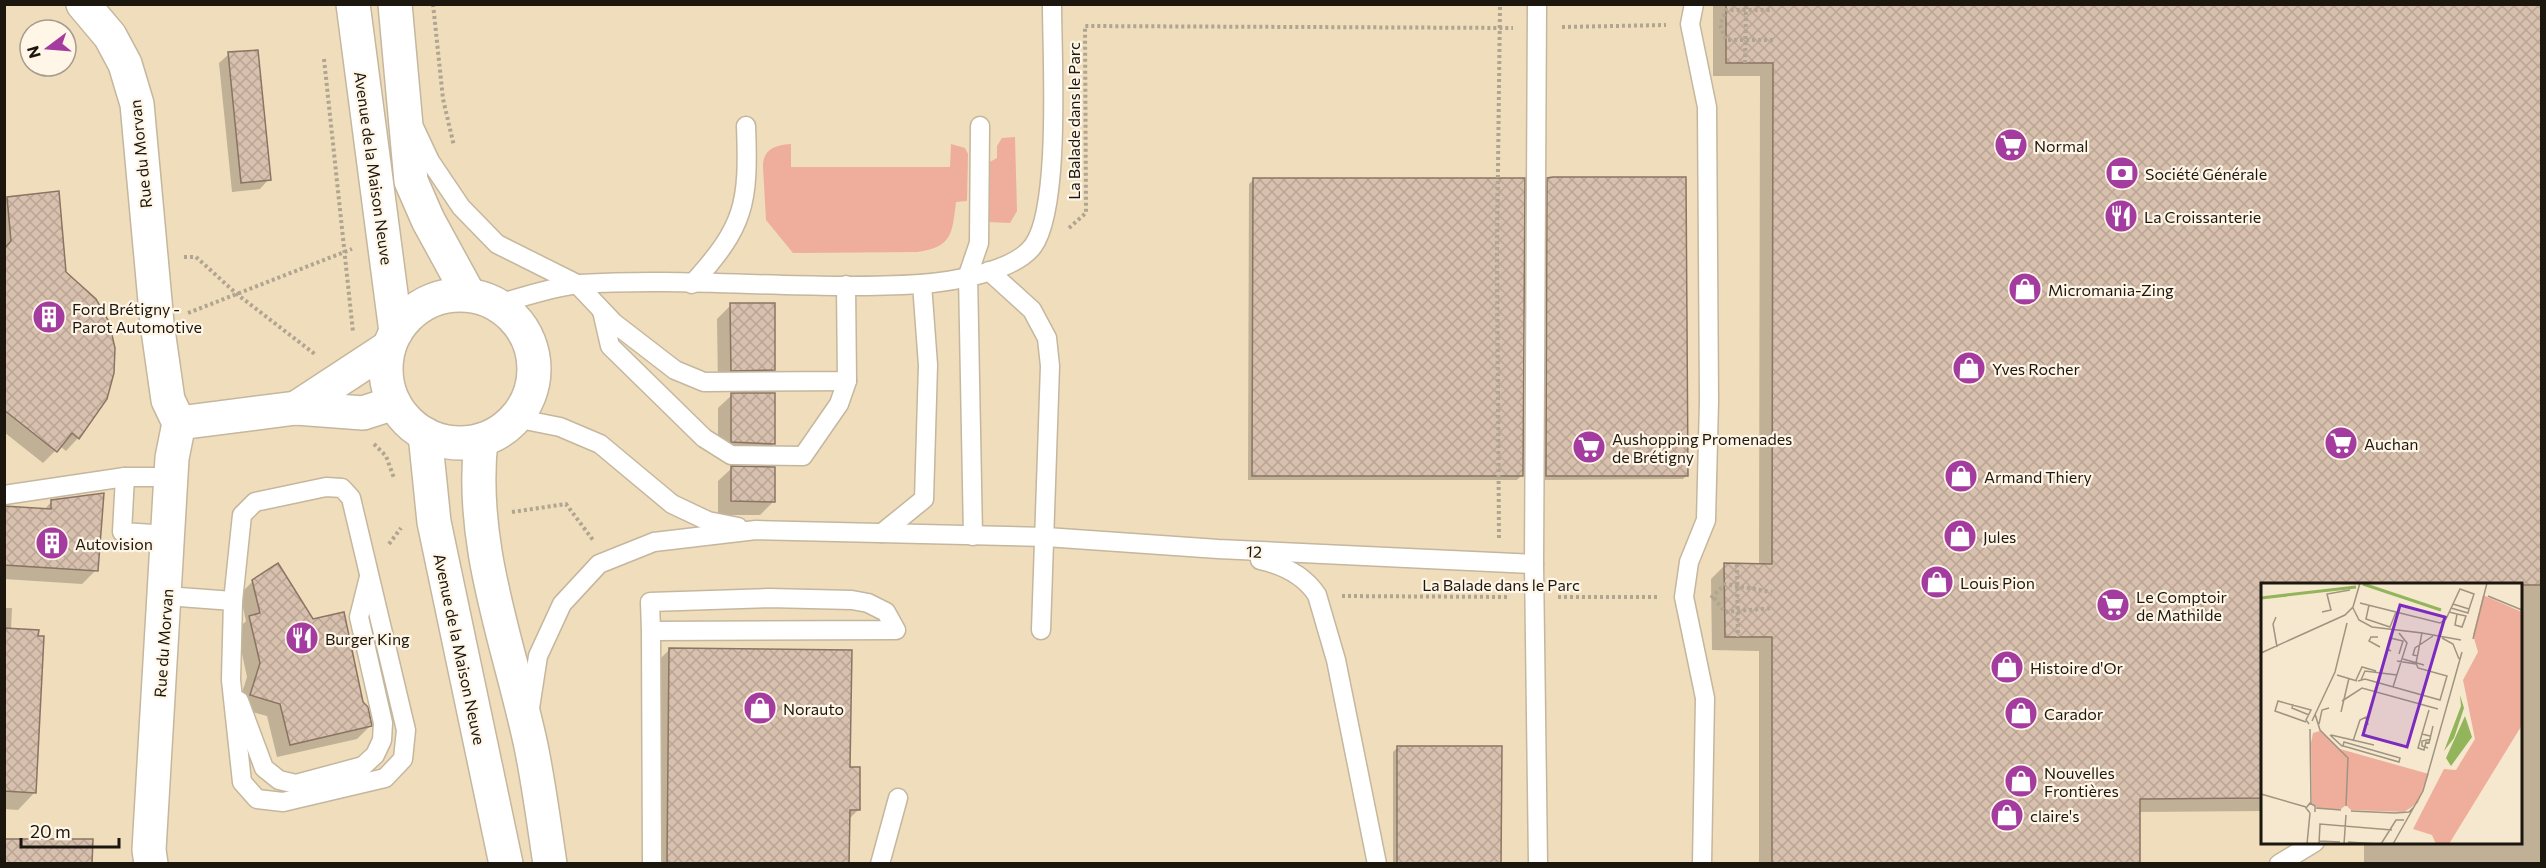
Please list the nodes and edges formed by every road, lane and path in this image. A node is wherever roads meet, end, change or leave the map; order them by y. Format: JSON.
{"nodes":[{"id":1,"x":83,"y":4,"type":"edge"},
{"id":2,"x":352,"y":4,"type":"edge"},
{"id":3,"x":395,"y":4,"type":"edge"},
{"id":4,"x":433,"y":4,"type":"edge"},
{"id":5,"x":1052,"y":4,"type":"edge"},
{"id":6,"x":1500,"y":4,"type":"edge"},
{"id":7,"x":1537,"y":4,"type":"edge"},
{"id":8,"x":1694,"y":4,"type":"edge"},
{"id":9,"x":1746,"y":7,"type":"edge"},
{"id":10,"x":1773,"y":10,"type":"dead end"},
{"id":11,"x":1690,"y":24,"type":"junction"},
{"id":12,"x":1719,"y":25,"type":"junction"},
{"id":13,"x":1500,"y":28,"type":"junction"},
{"id":14,"x":1538,"y":28,"type":"junction"},
{"id":15,"x":1773,"y":40,"type":"dead end"},
{"id":16,"x":1745,"y":41,"type":"junction"},
{"id":17,"x":324,"y":49,"type":"dead end"},
{"id":18,"x":1745,"y":63,"type":"dead end"},
{"id":19,"x":404,"y":106,"type":"junction"},
{"id":20,"x":746,"y":126,"type":"dead end"},
{"id":21,"x":980,"y":126,"type":"dead end"},
{"id":22,"x":457,"y":155,"type":"dead end"},
{"id":23,"x":1033,"y":246,"type":"junction"},
{"id":24,"x":358,"y":247,"type":"dead end"},
{"id":25,"x":343,"y":253,"type":"junction"},
{"id":26,"x":151,"y":254,"type":"junction"},
{"id":27,"x":989,"y":272,"type":"junction"},
{"id":28,"x":968,"y":275,"type":"junction"},
{"id":29,"x":577,"y":284,"type":"junction"},
{"id":30,"x":692,"y":284,"type":"junction"},
{"id":31,"x":922,"y":284,"type":"junction"},
{"id":32,"x":846,"y":285,"type":"junction"},
{"id":33,"x":238,"y":295,"type":"junction"},
{"id":34,"x":483,"y":300,"type":"junction"},
{"id":35,"x":602,"y":310,"type":"junction"},
{"id":36,"x":157,"y":324,"type":"junction"},
{"id":37,"x":354,"y":340,"type":"dead end"},
{"id":38,"x":392,"y":340,"type":"junction"},
{"id":39,"x":325,"y":362,"type":"dead end"},
{"id":40,"x":847,"y":381,"type":"junction"},
{"id":41,"x":394,"y":404,"type":"junction"},
{"id":42,"x":296,"y":408,"type":"junction"},
{"id":43,"x":515,"y":418,"type":"junction"},
{"id":44,"x":178,"y":423,"type":"junction"},
{"id":45,"x":425,"y":434,"type":"junction"},
{"id":46,"x":368,"y":438,"type":"dead end"},
{"id":47,"x":481,"y":440,"type":"junction"},
{"id":48,"x":125,"y":477,"type":"junction"},
{"id":49,"x":171,"y":477,"type":"junction"},
{"id":50,"x":397,"y":489,"type":"dead end"},
{"id":51,"x":4,"y":495,"type":"edge"},
{"id":52,"x":503,"y":513,"type":"dead end"},
{"id":53,"x":404,"y":524,"type":"dead end"},
{"id":54,"x":756,"y":530,"type":"junction"},
{"id":55,"x":882,"y":533,"type":"junction"},
{"id":56,"x":169,"y":535,"type":"junction"},
{"id":57,"x":973,"y":536,"type":"junction"},
{"id":58,"x":1046,"y":537,"type":"junction"},
{"id":59,"x":1218,"y":549,"type":"junction"},
{"id":60,"x":608,"y":561,"type":"junction"},
{"id":61,"x":1499,"y":562,"type":"junction"},
{"id":62,"x":1534,"y":564,"type":"junction"},
{"id":63,"x":1737,"y":564,"type":"dead end"},
{"id":64,"x":370,"y":572,"type":"junction"},
{"id":65,"x":1739,"y":586,"type":"junction"},
{"id":66,"x":1772,"y":592,"type":"dead end"},
{"id":67,"x":1317,"y":595,"type":"junction"},
{"id":68,"x":166,"y":596,"type":"junction"},
{"id":69,"x":1535,"y":597,"type":"junction"},
{"id":70,"x":1684,"y":597,"type":"junction"},
{"id":71,"x":1714,"y":598,"type":"junction"},
{"id":72,"x":233,"y":601,"type":"junction"},
{"id":73,"x":1772,"y":608,"type":"dead end"},
{"id":74,"x":1739,"y":611,"type":"junction"},
{"id":75,"x":1041,"y":630,"type":"dead end"},
{"id":76,"x":651,"y":631,"type":"junction"},
{"id":77,"x":1738,"y":637,"type":"dead end"},
{"id":78,"x":231,"y":680,"type":"junction"},
{"id":79,"x":531,"y":746,"type":"junction"},
{"id":80,"x":898,"y":798,"type":"dead end"},
{"id":81,"x":2313,"y":844,"type":"edge"},
{"id":82,"x":151,"y":864,"type":"edge"},
{"id":83,"x":506,"y":864,"type":"edge"},
{"id":84,"x":550,"y":864,"type":"edge"},
{"id":85,"x":652,"y":864,"type":"edge"},
{"id":86,"x":880,"y":864,"type":"edge"},
{"id":87,"x":1377,"y":864,"type":"edge"},
{"id":88,"x":1538,"y":864,"type":"edge"},
{"id":89,"x":1702,"y":864,"type":"edge"},
{"id":90,"x":2279,"y":864,"type":"edge"}],
"edges":[{"from":1,"to":26,"type":"street","name":"Rue du Morvan"},
{"from":2,"to":38,"type":"street","name":"Avenue de la Maison Neuve"},
{"from":3,"to":19,"type":"street"},
{"from":4,"to":22,"type":"path"},
{"from":5,"to":23,"type":"lane"},
{"from":6,"to":13,"type":"path"},
{"from":7,"to":14,"type":"lane"},
{"from":8,"to":11,"type":"lane"},
{"from":9,"to":10,"type":"path"},
{"from":9,"to":12,"type":"path"},
{"from":9,"to":16,"type":"path"},
{"from":11,"to":12,"type":"path","name":"La Balade dans le Parc"},
{"from":11,"to":14,"type":"path","name":"La Balade dans le Parc"},
{"from":11,"to":70,"type":"lane"},
{"from":12,"to":16,"type":"path"},
{"from":13,"to":14,"type":"path","name":"La Balade dans le Parc"},
{"from":13,"to":23,"type":"path","name":"La Balade dans le Parc"},
{"from":13,"to":61,"type":"path"},
{"from":14,"to":62,"type":"lane"},
{"from":15,"to":16,"type":"path"},
{"from":16,"to":18,"type":"path"},
{"from":17,"to":25,"type":"path"},
{"from":19,"to":29,"type":"lane"},
{"from":19,"to":34,"type":"street"},
{"from":20,"to":30,"type":"lane"},
{"from":21,"to":28,"type":"lane"},
{"from":23,"to":27,"type":"lane"},
{"from":24,"to":25,"type":"path"},
{"from":25,"to":33,"type":"path"},
{"from":25,"to":37,"type":"path"},
{"from":26,"to":33,"type":"path"},
{"from":26,"to":36,"type":"street","name":"Rue du Morvan"},
{"from":27,"to":28,"type":"lane"},
{"from":27,"to":58,"type":"lane"},
{"from":28,"to":31,"type":"lane"},
{"from":28,"to":57,"type":"lane"},
{"from":29,"to":30,"type":"lane"},
{"from":29,"to":34,"type":"lane"},
{"from":29,"to":35,"type":"lane"},
{"from":30,"to":32,"type":"lane"},
{"from":31,"to":32,"type":"lane"},
{"from":31,"to":55,"type":"lane"},
{"from":32,"to":40,"type":"lane"},
{"from":33,"to":36,"type":"path"},
{"from":33,"to":39,"type":"path"},
{"from":34,"to":38,"type":"street"},
{"from":34,"to":43,"type":"street"},
{"from":35,"to":40,"type":"lane"},
{"from":35,"to":40,"type":"lane"},
{"from":36,"to":44,"type":"street","name":"Rue du Morvan"},
{"from":38,"to":41,"type":"street"},
{"from":38,"to":42,"type":"street"},
{"from":41,"to":42,"type":"street"},
{"from":41,"to":45,"type":"street"},
{"from":42,"to":44,"type":"street"},
{"from":43,"to":47,"type":"street"},
{"from":43,"to":54,"type":"lane"},
{"from":44,"to":49,"type":"street","name":"Rue du Morvan"},
{"from":45,"to":47,"type":"street"},
{"from":45,"to":83,"type":"street","name":"Avenue de la Maison Neuve"},
{"from":46,"to":50,"type":"path"},
{"from":47,"to":79,"type":"street"},
{"from":48,"to":49,"type":"lane"},
{"from":48,"to":51,"type":"lane"},
{"from":48,"to":56,"type":"lane"},
{"from":49,"to":56,"type":"street","name":"Rue du Morvan"},
{"from":52,"to":60,"type":"path"},
{"from":53,"to":64,"type":"path"},
{"from":54,"to":55,"type":"lane","name":"12"},
{"from":54,"to":60,"type":"lane"},
{"from":55,"to":57,"type":"lane","name":"12"},
{"from":56,"to":68,"type":"street","name":"Rue du Morvan"},
{"from":57,"to":58,"type":"lane","name":"12"},
{"from":58,"to":59,"type":"lane","name":"12"},
{"from":58,"to":75,"type":"lane"},
{"from":59,"to":61,"type":"lane","name":"12"},
{"from":59,"to":67,"type":"lane"},
{"from":60,"to":79,"type":"lane"},
{"from":61,"to":62,"type":"lane","name":"12"},
{"from":62,"to":69,"type":"lane"},
{"from":63,"to":65,"type":"path"},
{"from":64,"to":72,"type":"lane"},
{"from":64,"to":78,"type":"lane"},
{"from":64,"to":78,"type":"lane"},
{"from":65,"to":66,"type":"path"},
{"from":65,"to":71,"type":"path"},
{"from":65,"to":74,"type":"path"},
{"from":67,"to":69,"type":"path","name":"La Balade dans le Parc"},
{"from":67,"to":87,"type":"lane"},
{"from":68,"to":72,"type":"lane"},
{"from":68,"to":82,"type":"street","name":"Rue du Morvan"},
{"from":69,"to":70,"type":"path","name":"La Balade dans le Parc"},
{"from":69,"to":88,"type":"lane"},
{"from":70,"to":71,"type":"path","name":"La Balade dans le Parc"},
{"from":70,"to":89,"type":"lane"},
{"from":71,"to":74,"type":"path"},
{"from":72,"to":78,"type":"lane"},
{"from":73,"to":74,"type":"path"},
{"from":74,"to":77,"type":"path"},
{"from":76,"to":76,"type":"lane"},
{"from":76,"to":85,"type":"lane"},
{"from":79,"to":84,"type":"street"},
{"from":80,"to":86,"type":"lane"},
{"from":81,"to":90,"type":"lane"}]}
